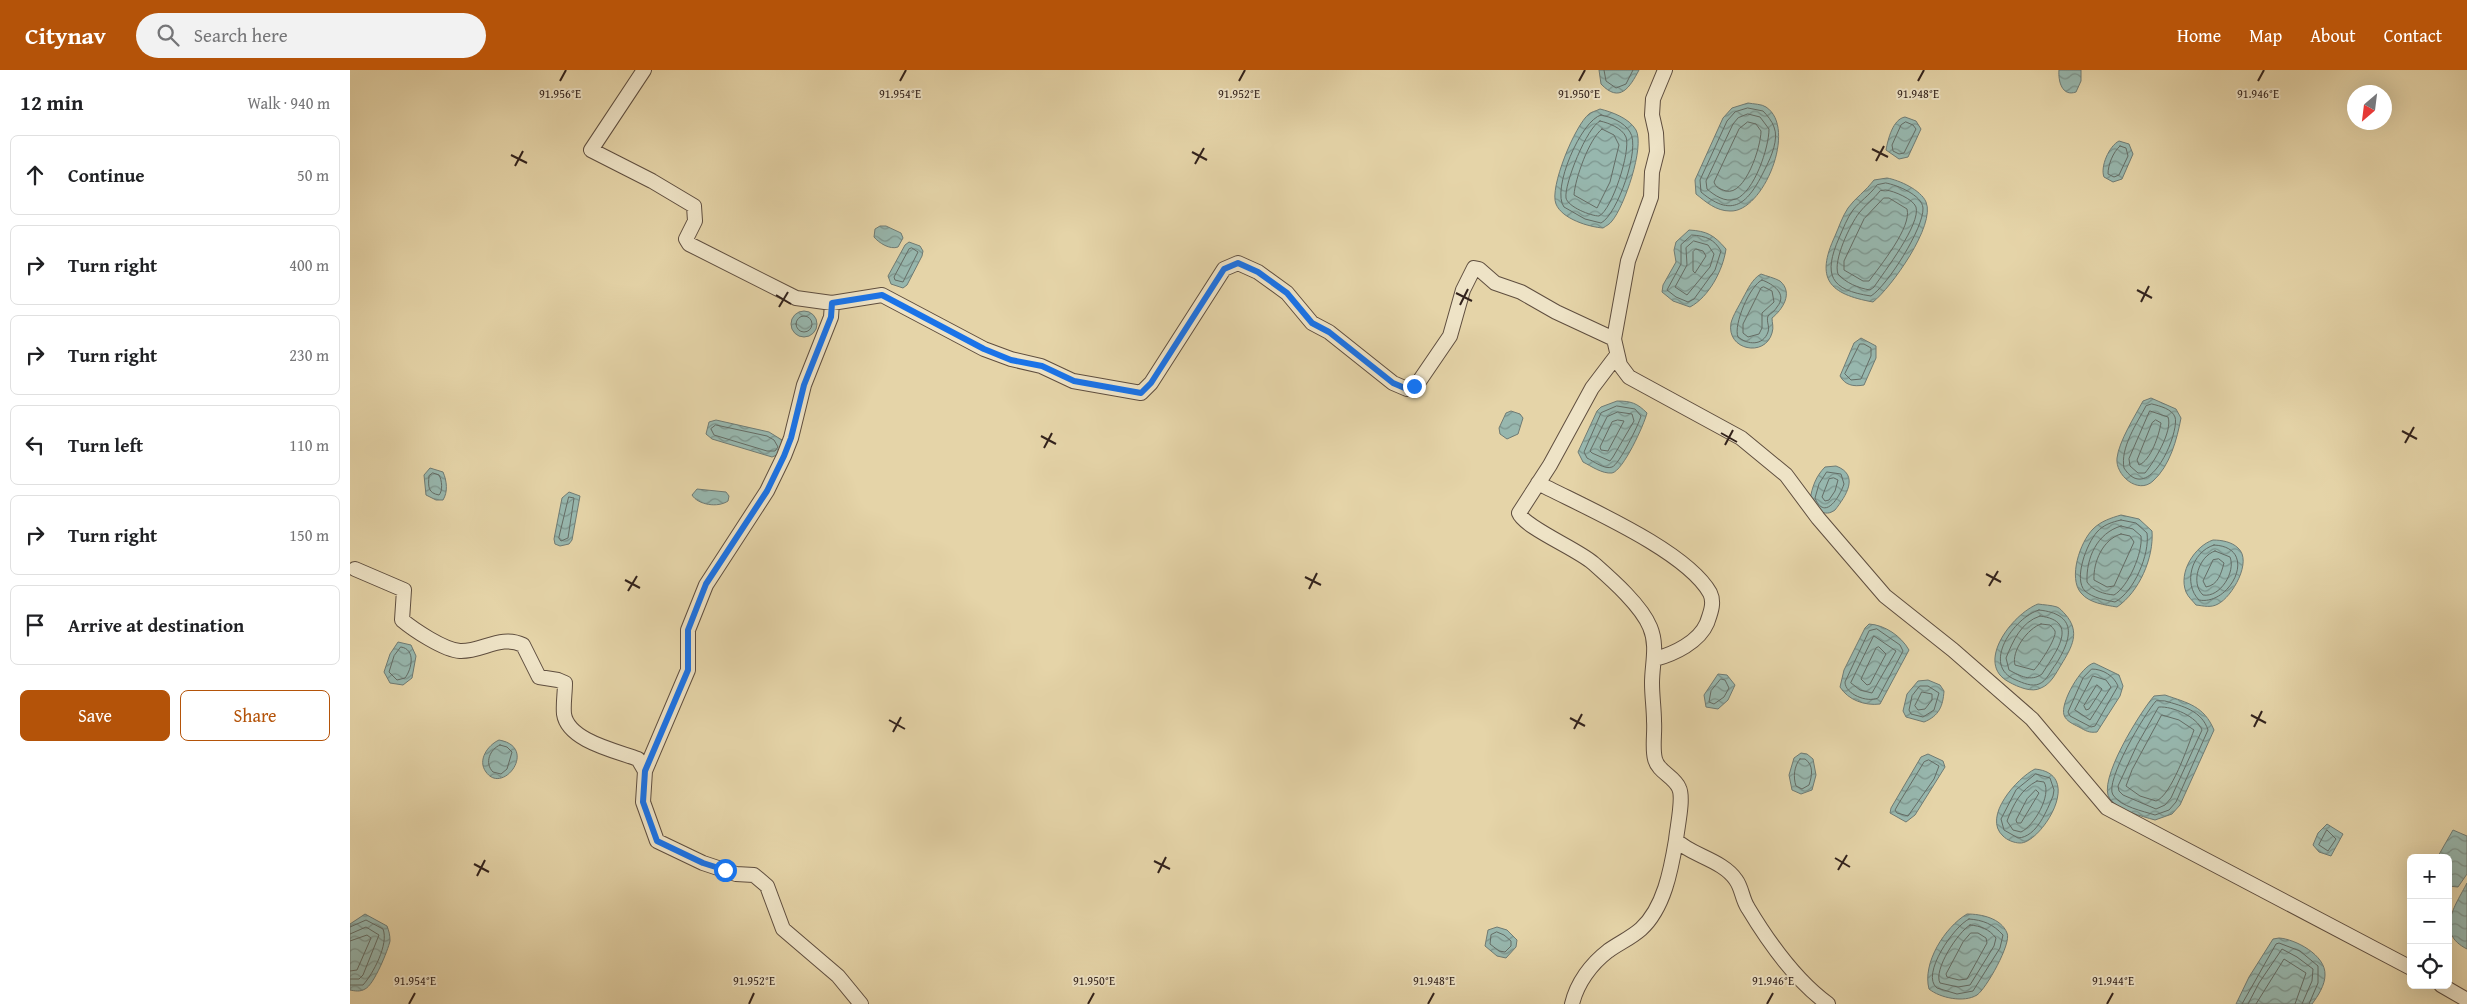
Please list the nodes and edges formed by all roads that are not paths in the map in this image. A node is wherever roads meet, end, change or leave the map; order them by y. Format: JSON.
{"nodes":[{"id":1,"x":644,"y":70,"type":"edge"},
{"id":2,"x":1665,"y":70,"type":"edge"},
{"id":3,"x":832,"y":303,"type":"junction"},
{"id":4,"x":1614,"y":339,"type":"junction"},
{"id":5,"x":1617,"y":355,"type":"junction"},
{"id":6,"x":1538,"y":482,"type":"junction"},
{"id":7,"x":355,"y":569,"type":"dead end"},
{"id":8,"x":1656,"y":659,"type":"junction"},
{"id":9,"x":645,"y":771,"type":"junction"},
{"id":10,"x":1676,"y":840,"type":"junction"},
{"id":11,"x":2407,"y":966,"type":"edge"},
{"id":12,"x":2447,"y":989,"type":"edge"},
{"id":13,"x":2467,"y":1000,"type":"edge"},
{"id":14,"x":861,"y":1004,"type":"edge"},
{"id":15,"x":1572,"y":1004,"type":"edge"},
{"id":16,"x":1828,"y":1004,"type":"edge"}],
"edges":[{"from":1,"to":3,"type":"street"},
{"from":2,"to":4,"type":"street"},
{"from":3,"to":4,"type":"street"},
{"from":3,"to":9,"type":"street"},
{"from":4,"to":5,"type":"street"},
{"from":5,"to":6,"type":"street"},
{"from":5,"to":11,"type":"street"},
{"from":6,"to":8,"type":"street"},
{"from":6,"to":8,"type":"street"},
{"from":7,"to":9,"type":"street"},
{"from":8,"to":10,"type":"street"},
{"from":9,"to":14,"type":"street"},
{"from":10,"to":15,"type":"street"},
{"from":10,"to":16,"type":"street"},
{"from":12,"to":13,"type":"street"}]}
